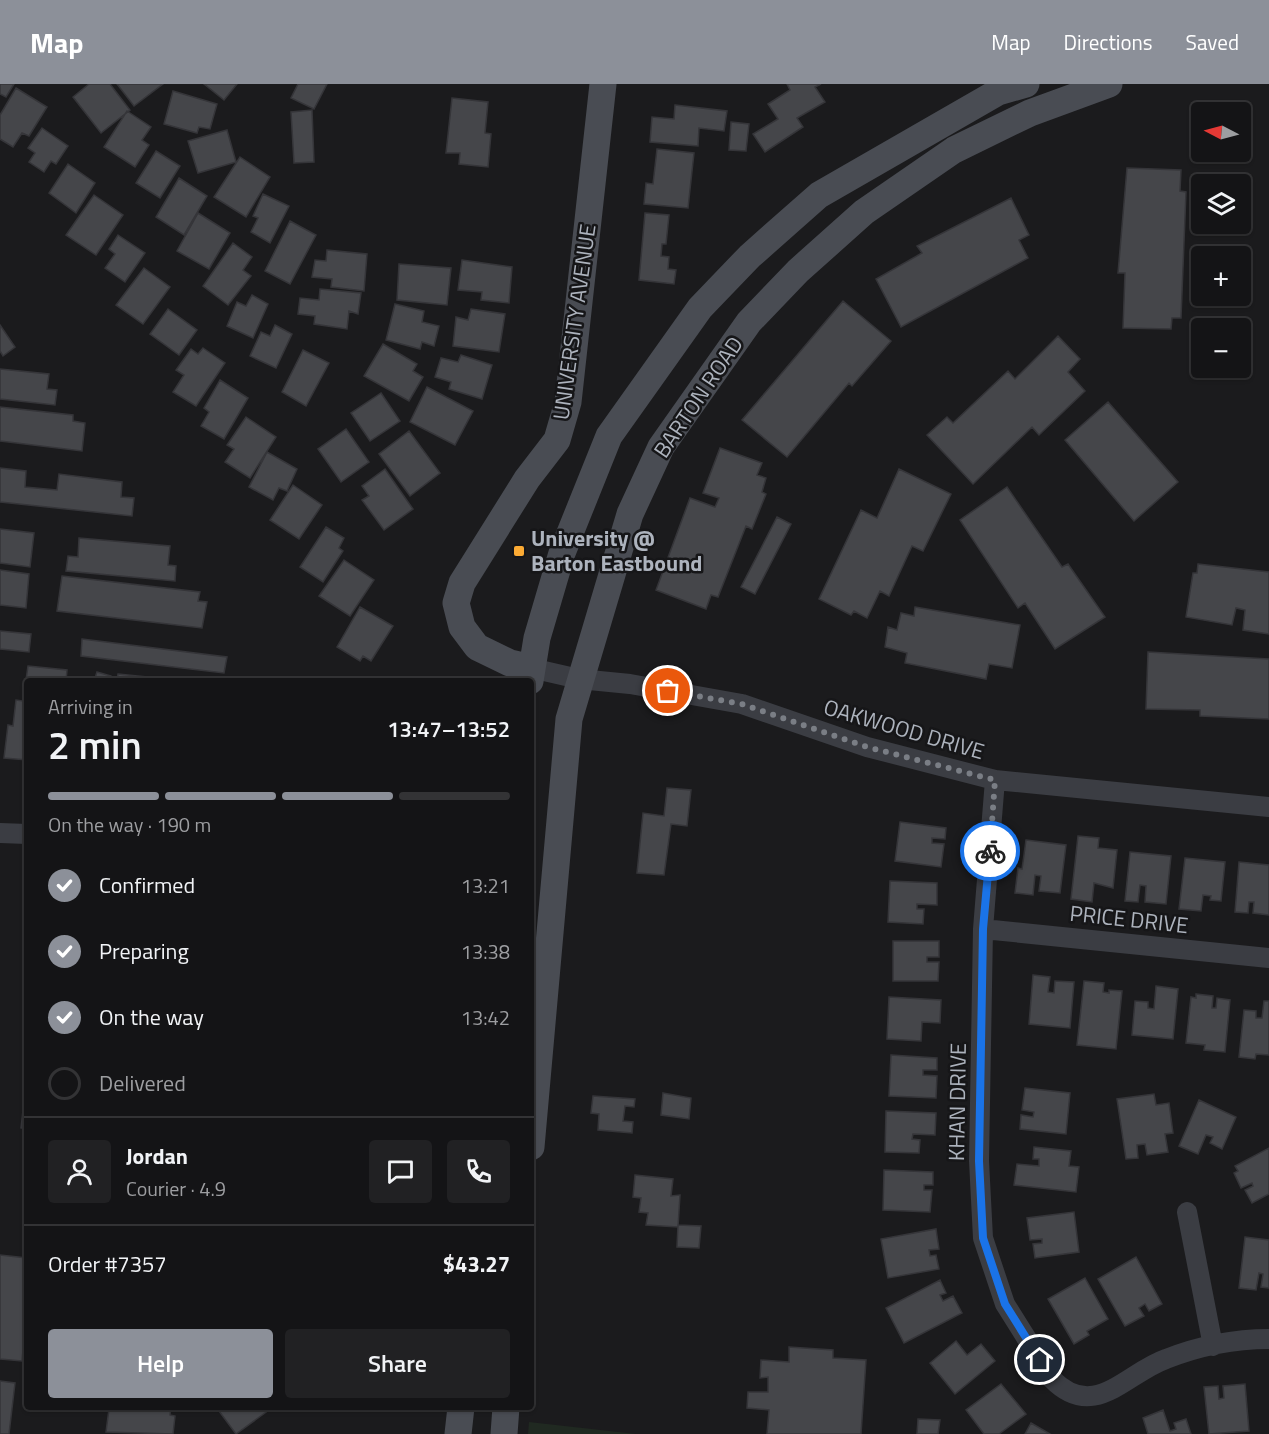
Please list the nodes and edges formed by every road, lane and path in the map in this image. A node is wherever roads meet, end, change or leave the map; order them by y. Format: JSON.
{"nodes":[{"id":1,"x":603,"y":84,"type":"edge"},
{"id":2,"x":1026,"y":84,"type":"edge"},
{"id":3,"x":1109,"y":84,"type":"edge"},
{"id":4,"x":531,"y":674,"type":"edge"},
{"id":5,"x":579,"y":679,"type":"junction"},
{"id":6,"x":995,"y":780,"type":"junction"},
{"id":7,"x":1269,"y":807,"type":"edge"},
{"id":8,"x":0,"y":833,"type":"edge"},
{"id":9,"x":24,"y":834,"type":"edge"},
{"id":10,"x":983,"y":929,"type":"junction"},
{"id":11,"x":1269,"y":958,"type":"edge"},
{"id":12,"x":534,"y":1112,"type":"edge"},
{"id":13,"x":1187,"y":1212,"type":"dead end"},
{"id":14,"x":1269,"y":1339,"type":"edge"},
{"id":15,"x":1213,"y":1346,"type":"junction"},
{"id":16,"x":461,"y":1410,"type":"edge"},
{"id":17,"x":506,"y":1410,"type":"edge"},
{"id":18,"x":458,"y":1434,"type":"edge"},
{"id":19,"x":504,"y":1434,"type":"edge"}],
"edges":[{"from":1,"to":4,"type":"main road","name":"UNIVERSITY AVENUE"},
{"from":2,"to":4,"type":"main road"},
{"from":3,"to":5,"type":"main road","name":"BARTON ROAD"},
{"from":4,"to":5,"type":"street","name":"OAKWOOD DRIVE"},
{"from":5,"to":6,"type":"street","name":"OAKWOOD DRIVE"},
{"from":5,"to":12,"type":"main road","name":"BARTON ROAD"},
{"from":6,"to":7,"type":"street","name":"OAKWOOD DRIVE"},
{"from":6,"to":10,"type":"street","name":"KHAN DRIVE"},
{"from":8,"to":9,"type":"street"},
{"from":10,"to":11,"type":"street","name":"PRICE DRIVE"},
{"from":10,"to":15,"type":"street","name":"KHAN DRIVE"},
{"from":13,"to":15,"type":"street"},
{"from":14,"to":15,"type":"street"},
{"from":16,"to":18,"type":"main road"},
{"from":17,"to":19,"type":"main road"}]}
